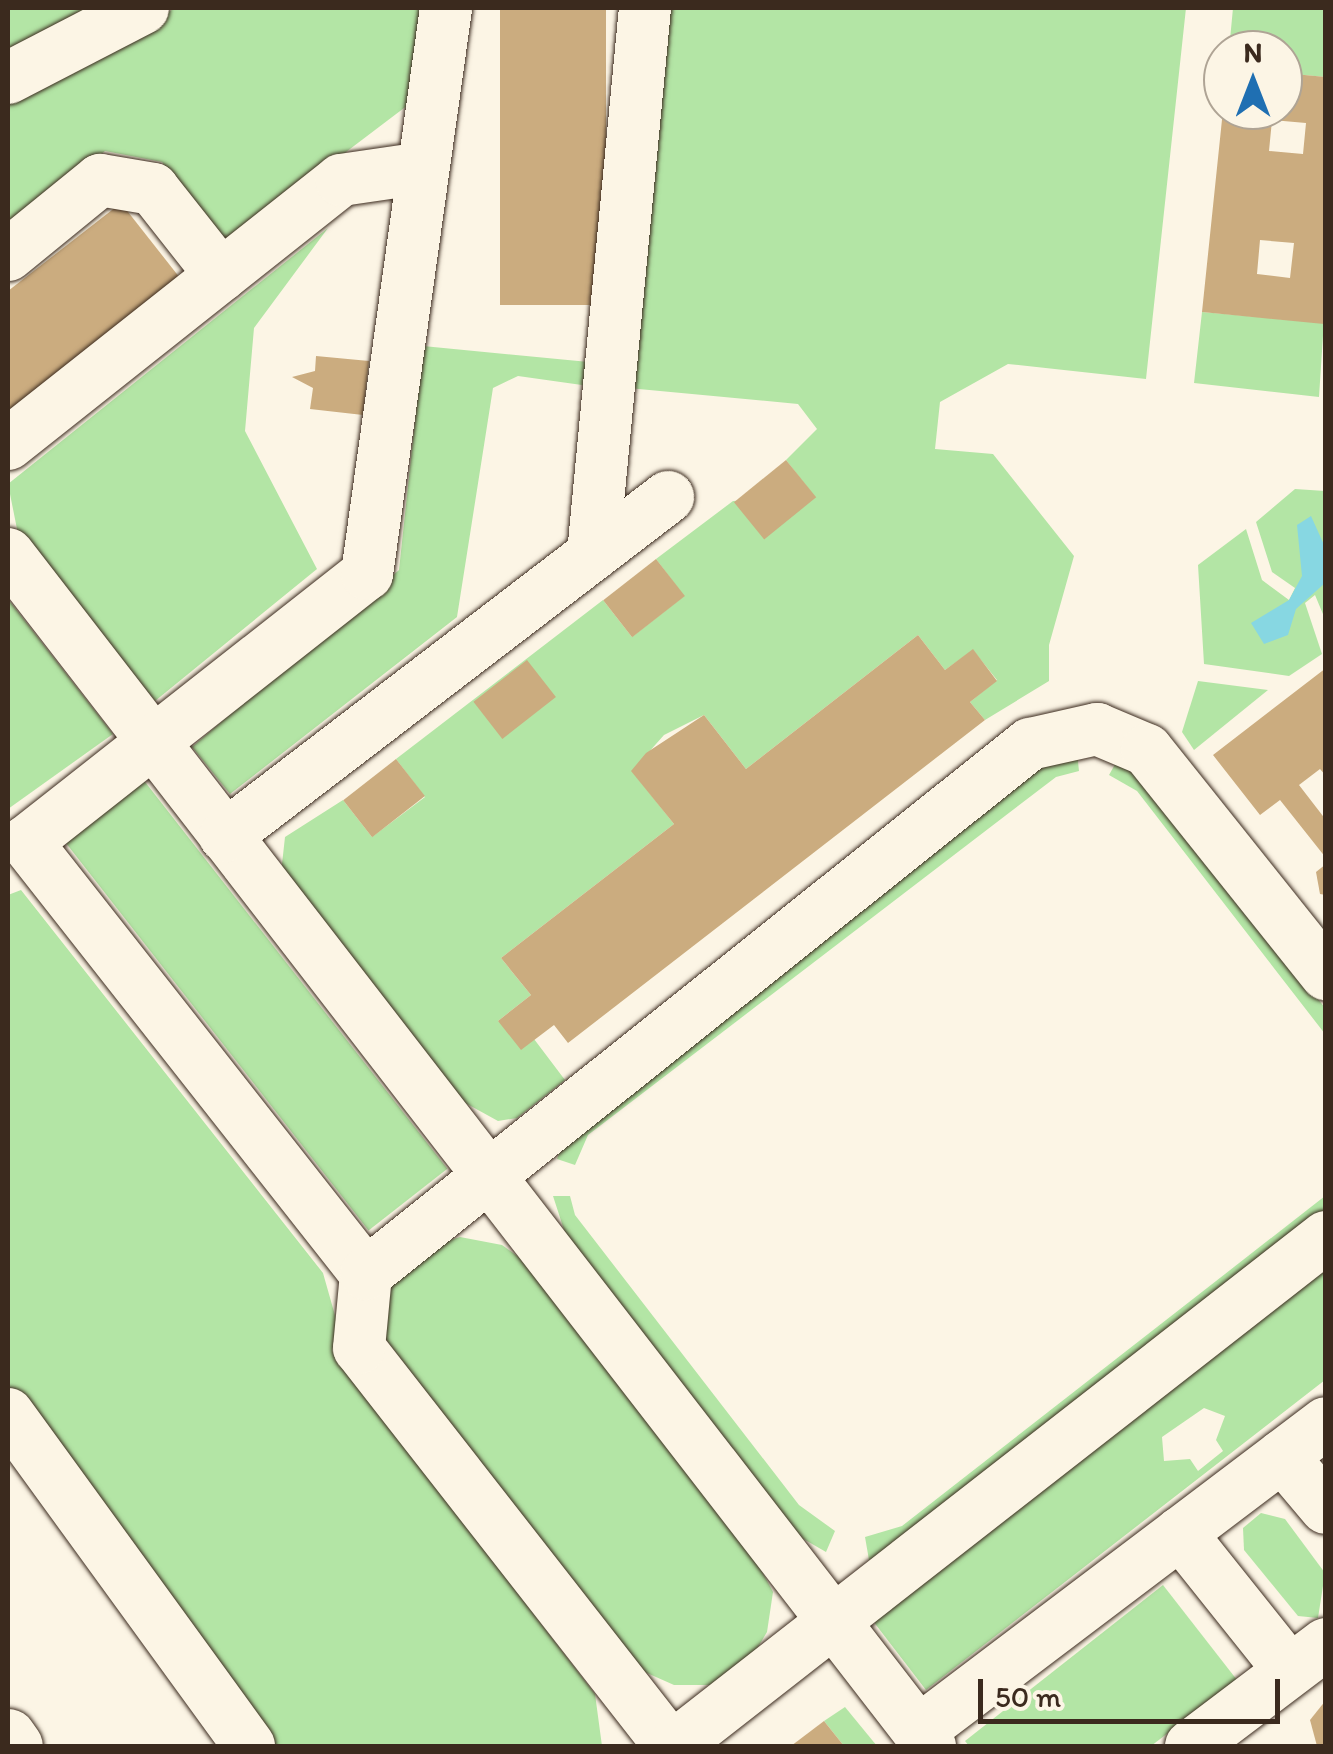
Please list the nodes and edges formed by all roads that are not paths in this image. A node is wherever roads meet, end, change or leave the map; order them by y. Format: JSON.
{"nodes":[{"id":1,"x":143,"y":8,"type":"edge"},
{"id":2,"x":446,"y":8,"type":"edge"},
{"id":3,"x":645,"y":8,"type":"edge"},
{"id":4,"x":8,"y":78,"type":"edge"},
{"id":5,"x":424,"y":168,"type":"junction"},
{"id":6,"x":8,"y":255,"type":"edge"},
{"id":7,"x":221,"y":276,"type":"junction"},
{"id":8,"x":8,"y":444,"type":"edge"},
{"id":9,"x":668,"y":496,"type":"dead end"},
{"id":10,"x":8,"y":554,"type":"edge"},
{"id":11,"x":593,"y":554,"type":"junction"},
{"id":12,"x":152,"y":742,"type":"junction"},
{"id":13,"x":224,"y":836,"type":"junction"},
{"id":14,"x":17,"y":842,"type":"edge"},
{"id":15,"x":1326,"y":974,"type":"edge"},
{"id":16,"x":488,"y":1176,"type":"junction"},
{"id":17,"x":1326,"y":1237,"type":"edge"},
{"id":18,"x":366,"y":1274,"type":"junction"},
{"id":19,"x":8,"y":1414,"type":"edge"},
{"id":20,"x":1326,"y":1423,"type":"edge"},
{"id":21,"x":1282,"y":1456,"type":"junction"},
{"id":22,"x":1326,"y":1508,"type":"edge"},
{"id":23,"x":1180,"y":1533,"type":"junction"},
{"id":24,"x":835,"y":1621,"type":"junction"},
{"id":25,"x":1308,"y":1658,"type":"edge"},
{"id":26,"x":8,"y":1736,"type":"edge"},
{"id":27,"x":924,"y":1739,"type":"edge"},
{"id":28,"x":15,"y":1746,"type":"edge"},
{"id":29,"x":250,"y":1746,"type":"edge"},
{"id":30,"x":672,"y":1746,"type":"edge"},
{"id":31,"x":1190,"y":1746,"type":"edge"}],
"edges":[{"from":1,"to":4,"type":"lane"},
{"from":2,"to":5,"type":"lane"},
{"from":3,"to":11,"type":"lane"},
{"from":5,"to":7,"type":"lane"},
{"from":5,"to":12,"type":"lane"},
{"from":6,"to":7,"type":"lane"},
{"from":7,"to":8,"type":"lane"},
{"from":9,"to":11,"type":"lane"},
{"from":10,"to":12,"type":"lane"},
{"from":11,"to":13,"type":"lane"},
{"from":12,"to":13,"type":"lane"},
{"from":12,"to":14,"type":"lane"},
{"from":13,"to":16,"type":"lane"},
{"from":14,"to":18,"type":"lane"},
{"from":15,"to":16,"type":"lane"},
{"from":16,"to":18,"type":"lane"},
{"from":16,"to":24,"type":"lane"},
{"from":17,"to":24,"type":"lane"},
{"from":18,"to":30,"type":"lane"},
{"from":19,"to":29,"type":"lane"},
{"from":20,"to":21,"type":"lane"},
{"from":21,"to":22,"type":"lane"},
{"from":21,"to":23,"type":"lane"},
{"from":23,"to":25,"type":"lane"},
{"from":23,"to":27,"type":"lane"},
{"from":24,"to":27,"type":"lane"},
{"from":24,"to":30,"type":"lane"},
{"from":25,"to":31,"type":"lane"},
{"from":26,"to":28,"type":"highway"}]}
